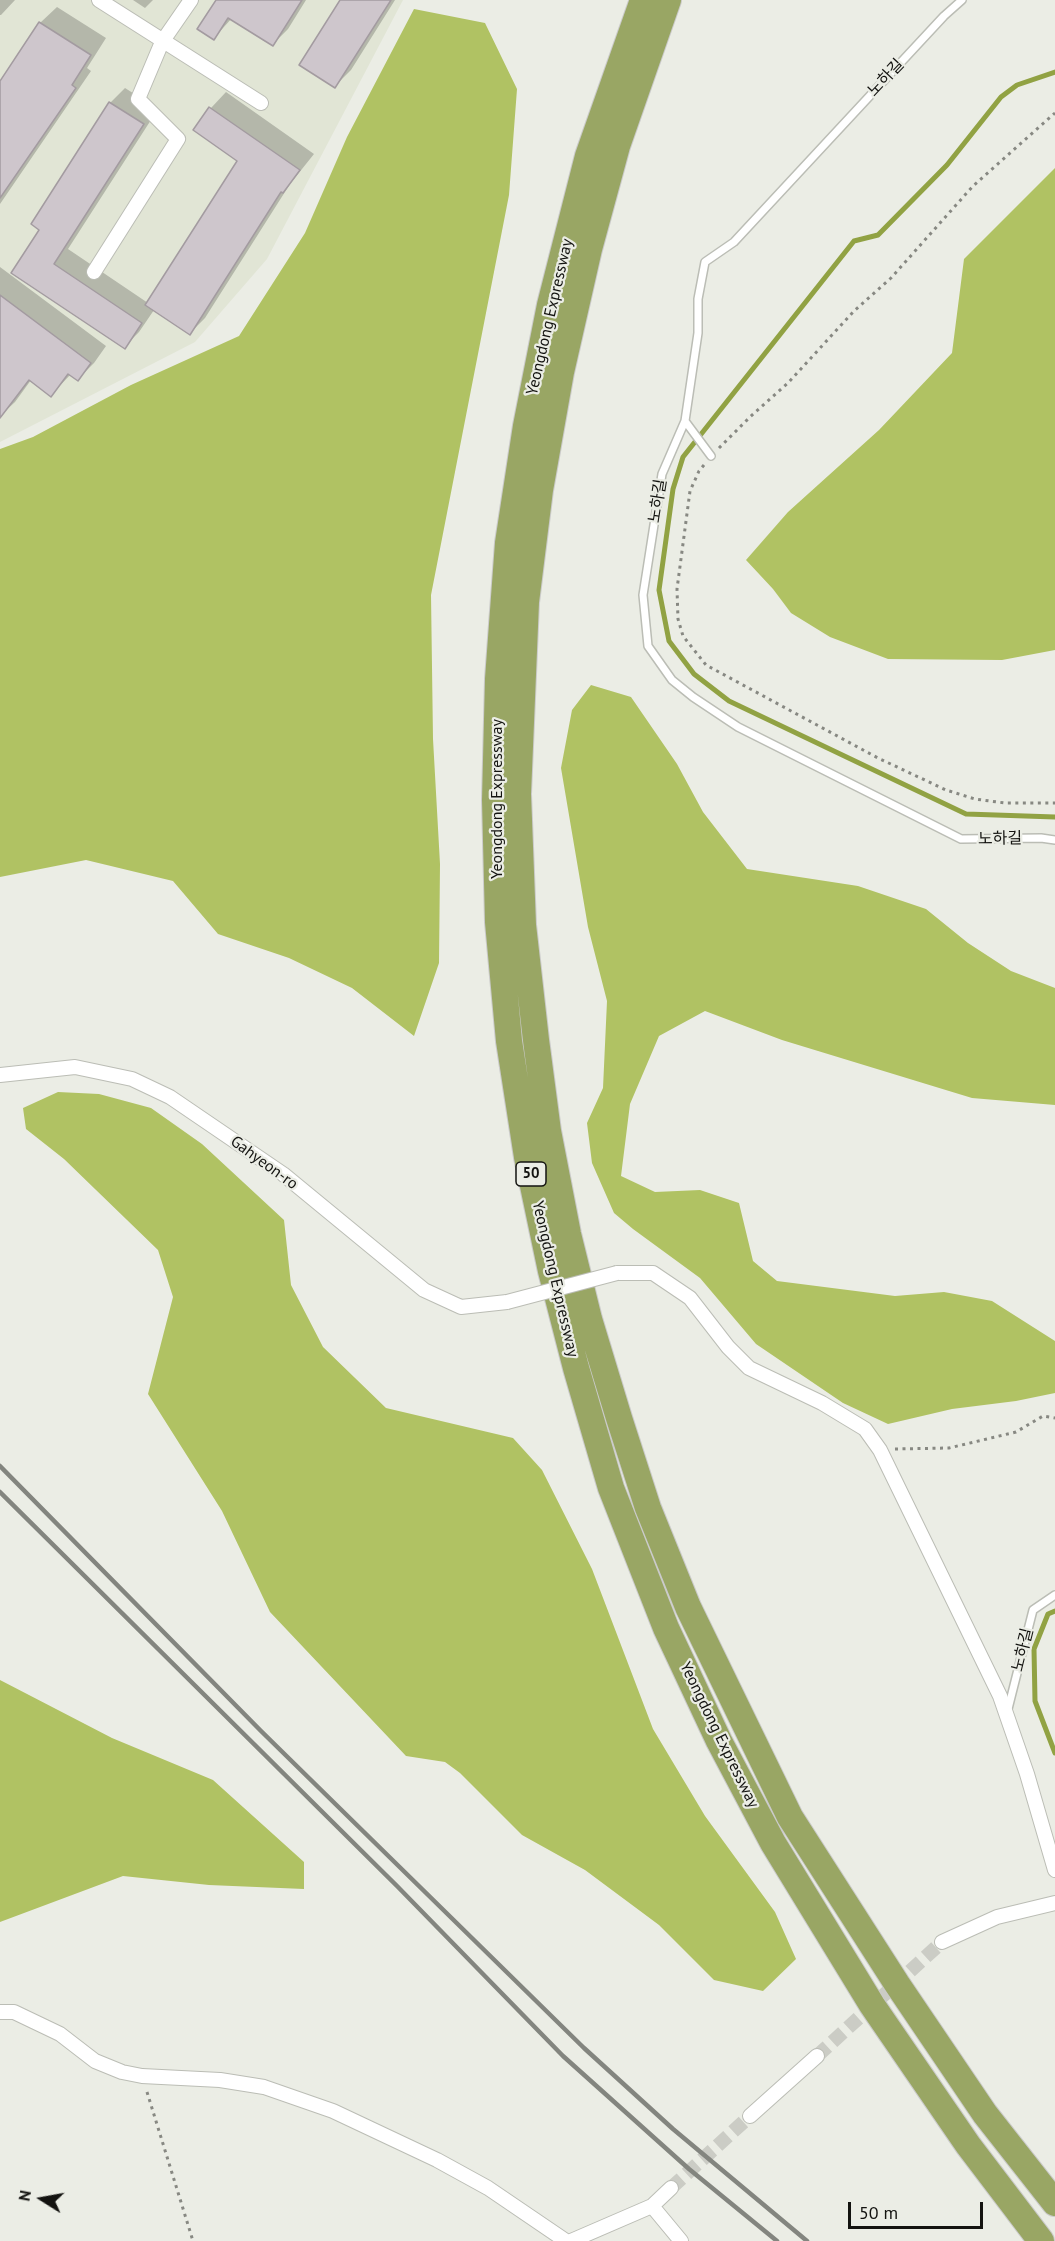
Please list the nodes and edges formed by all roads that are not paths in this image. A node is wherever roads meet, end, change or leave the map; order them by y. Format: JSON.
{"nodes":[{"id":1,"x":99,"y":0,"type":"edge"},
{"id":2,"x":191,"y":0,"type":"edge"},
{"id":3,"x":643,"y":0,"type":"edge"},
{"id":4,"x":668,"y":0,"type":"edge"},
{"id":5,"x":962,"y":0,"type":"edge"},
{"id":6,"x":162,"y":42,"type":"junction"},
{"id":7,"x":261,"y":103,"type":"dead end"},
{"id":8,"x":94,"y":273,"type":"dead end"},
{"id":9,"x":685,"y":421,"type":"junction"},
{"id":10,"x":711,"y":456,"type":"road end"},
{"id":11,"x":1055,"y":840,"type":"edge"},
{"id":12,"x":0,"y":1075,"type":"edge"},
{"id":13,"x":1055,"y":1595,"type":"edge"},
{"id":14,"x":1006,"y":1715,"type":"junction"},
{"id":15,"x":1055,"y":1870,"type":"edge"},
{"id":16,"x":1055,"y":1903,"type":"edge"},
{"id":17,"x":942,"y":1942,"type":"tunnel mouth"},
{"id":18,"x":0,"y":2012,"type":"edge"},
{"id":19,"x":817,"y":2056,"type":"tunnel mouth"},
{"id":20,"x":750,"y":2116,"type":"tunnel mouth"},
{"id":21,"x":671,"y":2188,"type":"tunnel mouth"},
{"id":22,"x":1055,"y":2203,"type":"edge"},
{"id":23,"x":652,"y":2206,"type":"junction"},
{"id":24,"x":569,"y":2241,"type":"edge"},
{"id":25,"x":681,"y":2241,"type":"edge"},
{"id":26,"x":1041,"y":2241,"type":"edge"}],
"edges":[{"from":1,"to":6,"type":"street"},
{"from":2,"to":6,"type":"street"},
{"from":3,"to":26,"type":"highway","name":"Yeongdong Expressway","number":"50"},
{"from":4,"to":22,"type":"highway","name":"Yeongdong Expressway","number":"50"},
{"from":5,"to":9,"type":"lane","name":"노하길"},
{"from":6,"to":7,"type":"street"},
{"from":6,"to":8,"type":"street"},
{"from":9,"to":10,"type":"lane"},
{"from":9,"to":11,"type":"lane","name":"노하길"},
{"from":12,"to":14,"type":"street","name":"Gahyeon-ro","bridge":true},
{"from":13,"to":14,"type":"lane","name":"노하길"},
{"from":14,"to":15,"type":"street","name":"Gahyeon-ro"},
{"from":16,"to":17,"type":"street"},
{"from":18,"to":24,"type":"street"},
{"from":19,"to":20,"type":"street"},
{"from":21,"to":23,"type":"street"},
{"from":23,"to":24,"type":"street"},
{"from":23,"to":25,"type":"street"}]}
